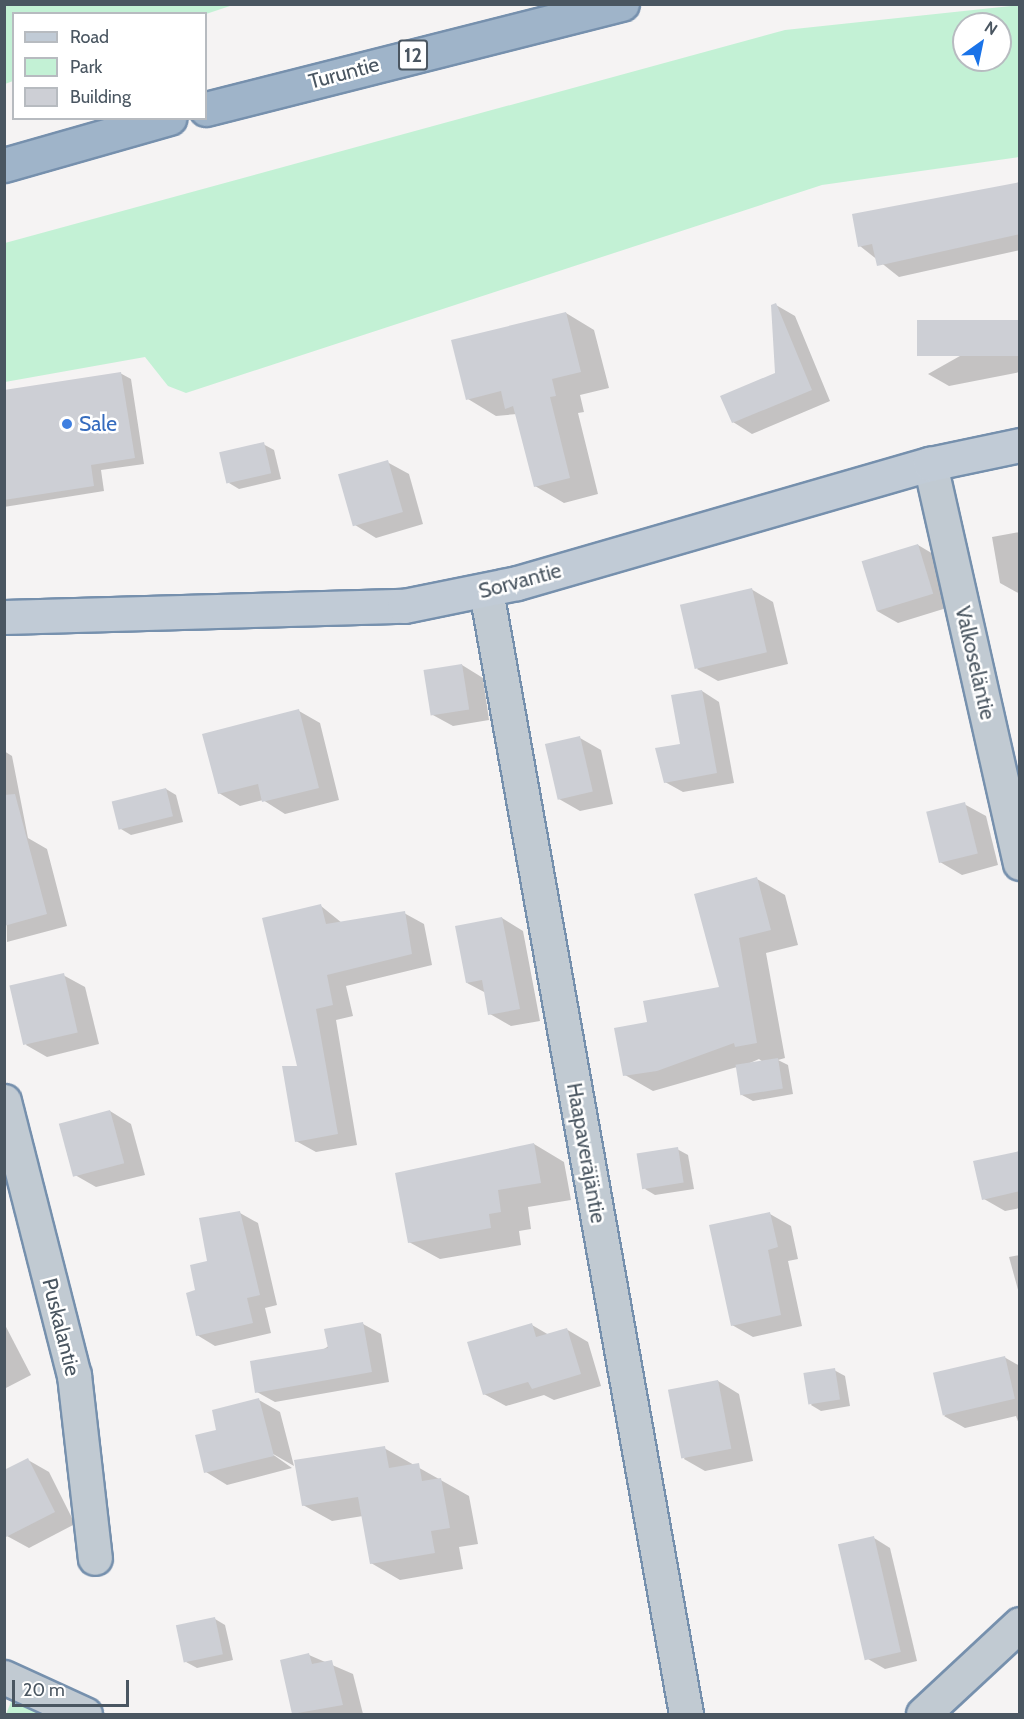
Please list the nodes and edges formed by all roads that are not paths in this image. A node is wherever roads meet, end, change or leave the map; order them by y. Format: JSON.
{"nodes":[{"id":1,"x":622,"y":4,"type":"edge"},
{"id":2,"x":207,"y":109,"type":"edge"},
{"id":3,"x":162,"y":120,"type":"edge"},
{"id":4,"x":4,"y":165,"type":"edge"},
{"id":5,"x":1020,"y":445,"type":"edge"},
{"id":6,"x":930,"y":464,"type":"junction"},
{"id":7,"x":486,"y":591,"type":"junction"},
{"id":8,"x":4,"y":617,"type":"edge"},
{"id":9,"x":1020,"y":862,"type":"edge"},
{"id":10,"x":4,"y":1101,"type":"edge"},
{"id":11,"x":95,"y":1558,"type":"dead end"},
{"id":12,"x":1020,"y":1624,"type":"edge"},
{"id":13,"x":4,"y":1677,"type":"edge"},
{"id":14,"x":85,"y":1714,"type":"edge"},
{"id":15,"x":686,"y":1714,"type":"edge"},
{"id":16,"x":923,"y":1714,"type":"edge"}],
"edges":[{"from":1,"to":2,"type":"highway","name":"Turuntie","number":"12"},
{"from":3,"to":4,"type":"highway"},
{"from":5,"to":6,"type":"main road","name":"Sorvantie"},
{"from":6,"to":7,"type":"main road","name":"Sorvantie"},
{"from":6,"to":9,"type":"street","name":"Valkoseläntie"},
{"from":7,"to":8,"type":"main road","name":"Sorvantie"},
{"from":7,"to":15,"type":"street","name":"Haapaveräjäntie"},
{"from":10,"to":11,"type":"street","name":"Puskalantie"},
{"from":12,"to":16,"type":"street"},
{"from":13,"to":14,"type":"street"}]}
